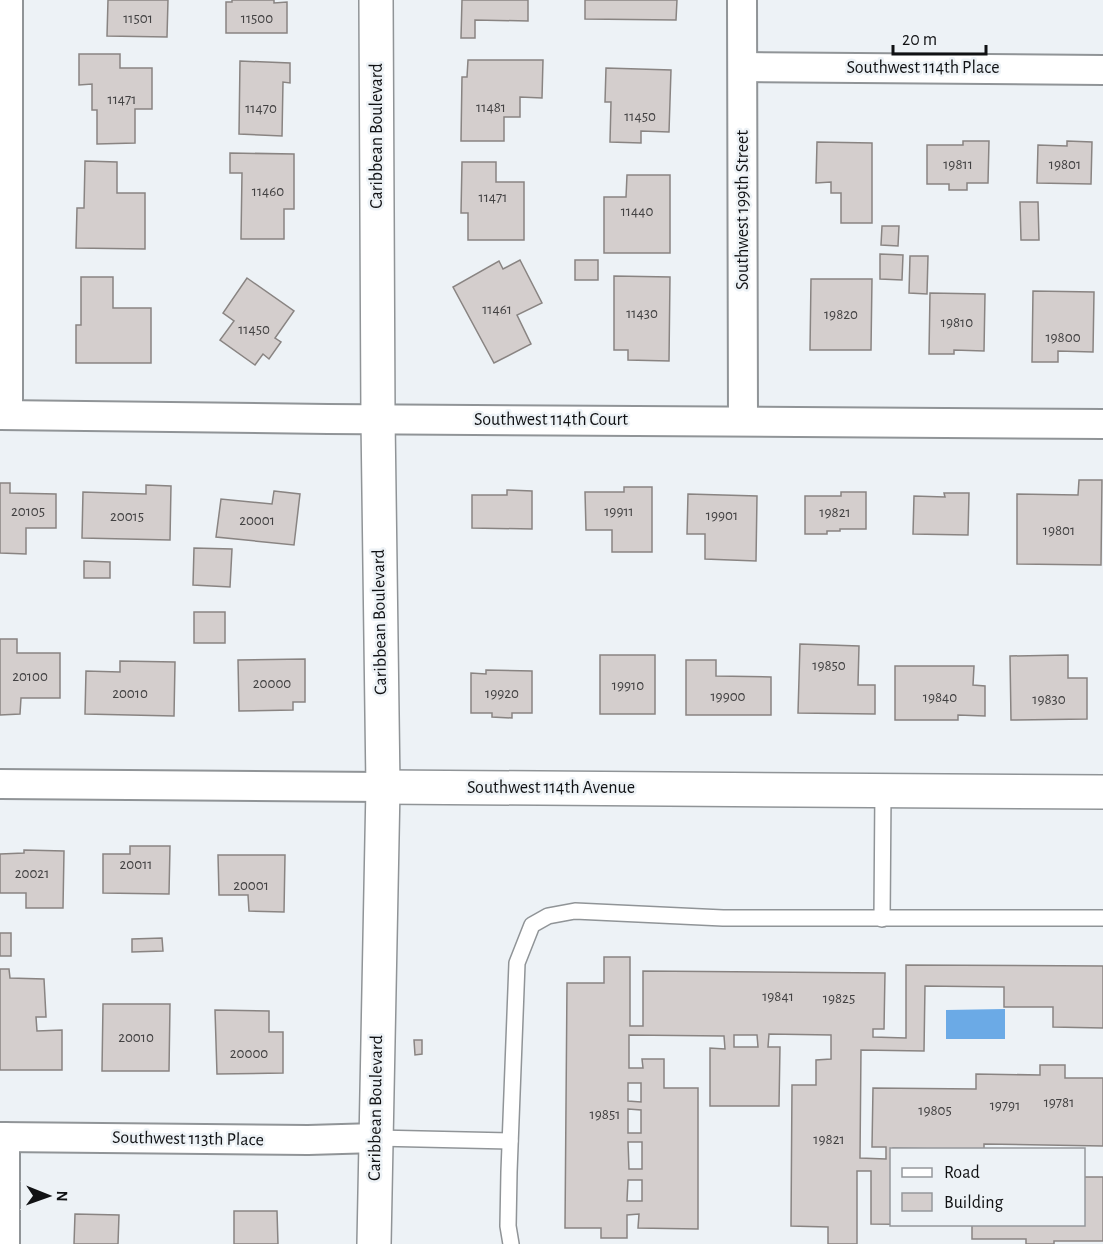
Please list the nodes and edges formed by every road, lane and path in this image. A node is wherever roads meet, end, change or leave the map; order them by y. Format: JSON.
{"nodes":[{"id":1,"x":8,"y":0,"type":"edge"},
{"id":2,"x":376,"y":0,"type":"edge"},
{"id":3,"x":742,"y":0,"type":"edge"},
{"id":4,"x":4,"y":62,"type":"edge"},
{"id":5,"x":743,"y":67,"type":"junction"},
{"id":6,"x":1103,"y":70,"type":"edge"},
{"id":7,"x":4,"y":415,"type":"edge"},
{"id":8,"x":378,"y":419,"type":"junction"},
{"id":9,"x":743,"y":421,"type":"junction"},
{"id":10,"x":1103,"y":424,"type":"edge"},
{"id":11,"x":0,"y":784,"type":"edge"},
{"id":12,"x":383,"y":787,"type":"junction"},
{"id":13,"x":883,"y":790,"type":"junction"},
{"id":14,"x":1103,"y":792,"type":"edge"},
{"id":15,"x":1103,"y":918,"type":"edge"},
{"id":16,"x":882,"y":919,"type":"junction"},
{"id":17,"x":3,"y":1137,"type":"edge"},
{"id":18,"x":376,"y":1138,"type":"junction"},
{"id":19,"x":510,"y":1141,"type":"junction"},
{"id":20,"x":5,"y":1244,"type":"edge"},
{"id":21,"x":374,"y":1244,"type":"edge"},
{"id":22,"x":511,"y":1244,"type":"edge"}],
"edges":[{"from":1,"to":4,"type":"street"},
{"from":2,"to":8,"type":"street","name":"Caribbean Boulevard"},
{"from":3,"to":5,"type":"street","name":"Southwest 199th Street"},
{"from":4,"to":7,"type":"street"},
{"from":5,"to":6,"type":"street","name":"Southwest 114th Place"},
{"from":5,"to":9,"type":"street","name":"Southwest 199th Street"},
{"from":7,"to":8,"type":"street","name":"Southwest 114th Court"},
{"from":8,"to":9,"type":"street","name":"Southwest 114th Court"},
{"from":8,"to":12,"type":"street","name":"Caribbean Boulevard"},
{"from":9,"to":10,"type":"street","name":"Southwest 114th Court"},
{"from":11,"to":12,"type":"street","name":"Southwest 114th Avenue"},
{"from":12,"to":13,"type":"street","name":"Southwest 114th Avenue"},
{"from":12,"to":18,"type":"street","name":"Caribbean Boulevard"},
{"from":13,"to":14,"type":"street","name":"Southwest 114th Avenue"},
{"from":13,"to":16,"type":"lane"},
{"from":15,"to":16,"type":"lane"},
{"from":16,"to":19,"type":"lane"},
{"from":17,"to":18,"type":"street","name":"Southwest 113th Place"},
{"from":17,"to":20,"type":"street"},
{"from":18,"to":19,"type":"lane"},
{"from":18,"to":21,"type":"street","name":"Caribbean Boulevard"},
{"from":19,"to":22,"type":"lane"}]}
